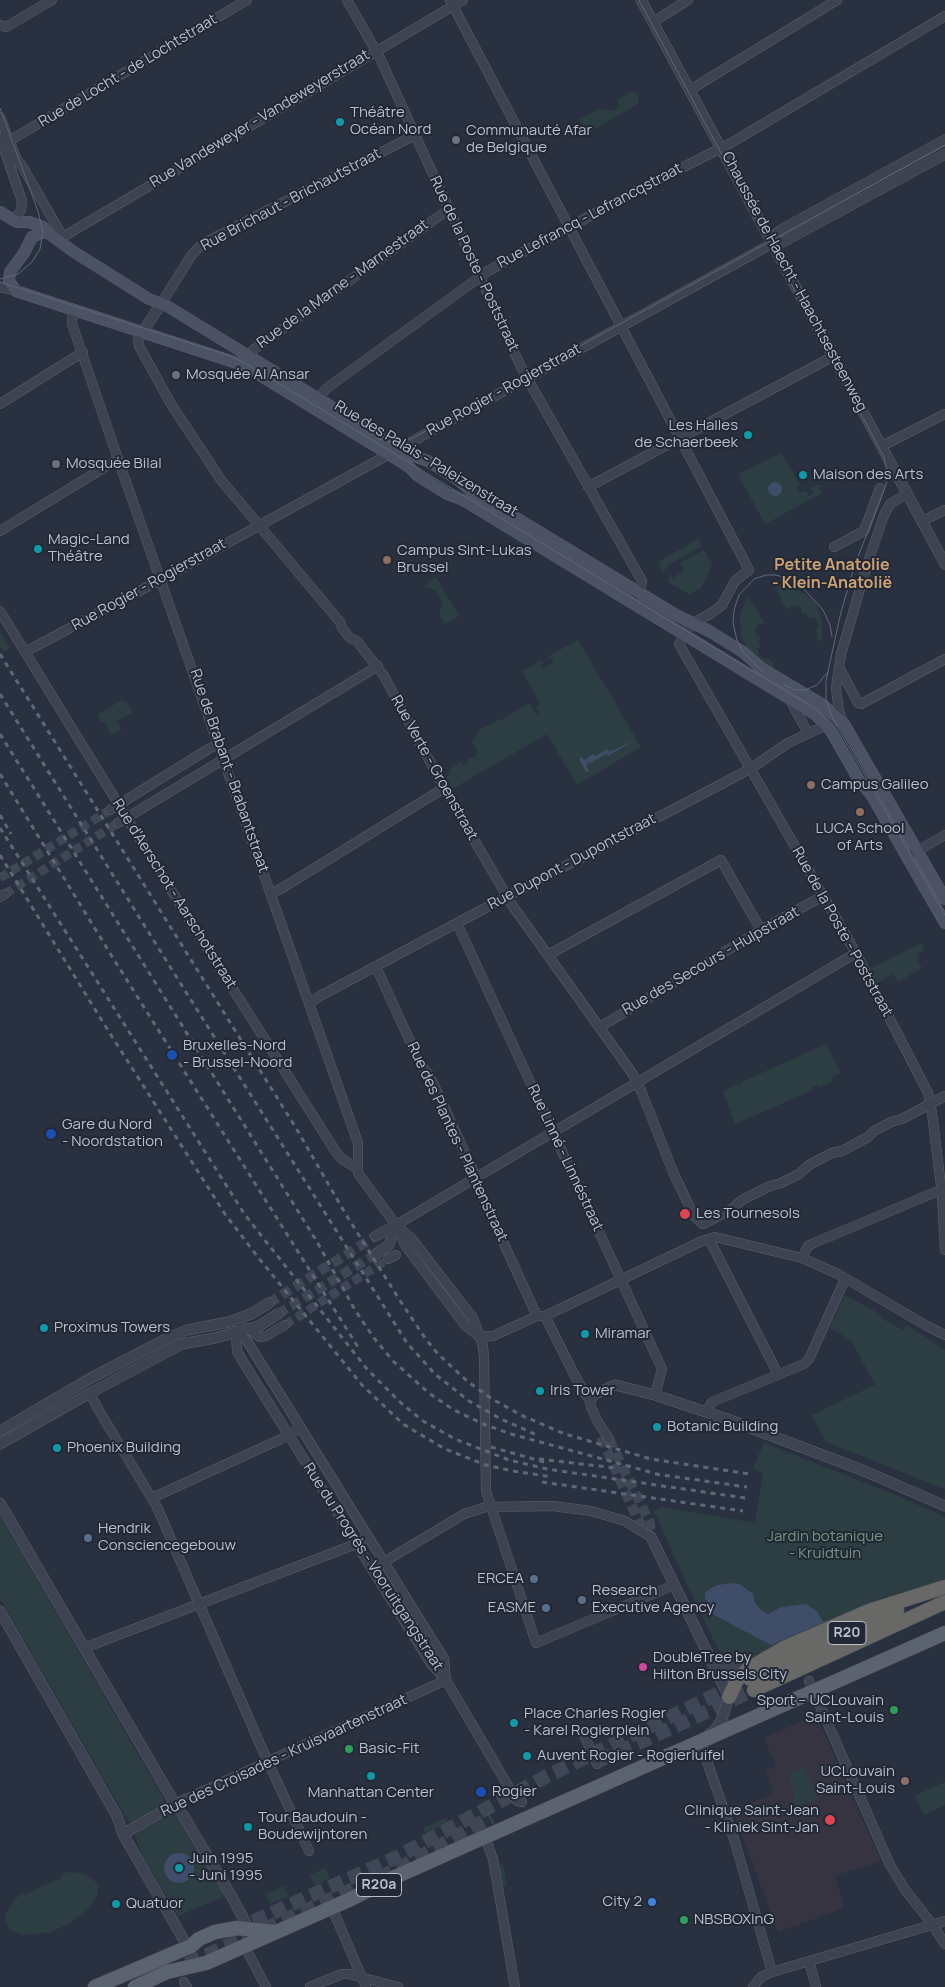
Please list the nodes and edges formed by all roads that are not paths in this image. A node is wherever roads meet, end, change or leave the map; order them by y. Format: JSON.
{"nodes":[{"id":1,"x":52,"y":0,"type":"edge"},
{"id":2,"x":248,"y":0,"type":"edge"},
{"id":3,"x":347,"y":0,"type":"edge"},
{"id":4,"x":463,"y":0,"type":"edge"},
{"id":5,"x":641,"y":0,"type":"edge"},
{"id":6,"x":688,"y":0,"type":"edge"},
{"id":7,"x":837,"y":0,"type":"edge"},
{"id":8,"x":452,"y":3,"type":"edge"},
{"id":9,"x":945,"y":16,"type":"edge"},
{"id":10,"x":653,"y":22,"type":"junction"},
{"id":11,"x":0,"y":25,"type":"edge"},
{"id":12,"x":376,"y":50,"type":"junction"},
{"id":13,"x":690,"y":90,"type":"junction"},
{"id":14,"x":0,"y":117,"type":"edge"},
{"id":15,"x":415,"y":135,"type":"junction"},
{"id":16,"x":0,"y":137,"type":"edge"},
{"id":17,"x":945,"y":140,"type":"edge"},
{"id":18,"x":7,"y":146,"type":"junction"},
{"id":19,"x":722,"y":148,"type":"junction"},
{"id":20,"x":945,"y":154,"type":"edge"},
{"id":21,"x":449,"y":209,"type":"junction"},
{"id":22,"x":0,"y":212,"type":"edge"},
{"id":23,"x":16,"y":221,"type":"junction"},
{"id":24,"x":570,"y":227,"type":"junction"},
{"id":25,"x":48,"y":234,"type":"junction"},
{"id":26,"x":61,"y":239,"type":"junction"},
{"id":27,"x":29,"y":241,"type":"junction"},
{"id":28,"x":773,"y":243,"type":"junction"},
{"id":29,"x":5,"y":273,"type":"edge"},
{"id":30,"x":480,"y":277,"type":"junction"},
{"id":31,"x":0,"y":288,"type":"edge"},
{"id":32,"x":16,"y":291,"type":"junction"},
{"id":33,"x":149,"y":299,"type":"junction"},
{"id":34,"x":161,"y":304,"type":"junction"},
{"id":35,"x":73,"y":309,"type":"junction"},
{"id":36,"x":155,"y":314,"type":"junction"},
{"id":37,"x":621,"y":326,"type":"junction"},
{"id":38,"x":142,"y":333,"type":"junction"},
{"id":39,"x":83,"y":352,"type":"junction"},
{"id":40,"x":834,"y":356,"type":"junction"},
{"id":41,"x":246,"y":361,"type":"junction"},
{"id":42,"x":527,"y":378,"type":"junction"},
{"id":43,"x":318,"y":398,"type":"junction"},
{"id":44,"x":0,"y":404,"type":"edge"},
{"id":45,"x":945,"y":414,"type":"edge"},
{"id":46,"x":679,"y":438,"type":"junction"},
{"id":47,"x":882,"y":446,"type":"junction"},
{"id":48,"x":400,"y":448,"type":"junction"},
{"id":49,"x":388,"y":454,"type":"junction"},
{"id":50,"x":118,"y":459,"type":"junction"},
{"id":51,"x":588,"y":487,"type":"junction"},
{"id":52,"x":880,"y":488,"type":"dead end"},
{"id":53,"x":907,"y":494,"type":"junction"},
{"id":54,"x":945,"y":510,"type":"edge"},
{"id":55,"x":922,"y":521,"type":"junction"},
{"id":56,"x":258,"y":526,"type":"junction"},
{"id":57,"x":0,"y":531,"type":"edge"},
{"id":58,"x":834,"y":546,"type":"dead end"},
{"id":59,"x":945,"y":564,"type":"edge"},
{"id":60,"x":162,"y":579,"type":"junction"},
{"id":61,"x":638,"y":591,"type":"junction"},
{"id":62,"x":631,"y":602,"type":"junction"},
{"id":63,"x":0,"y":612,"type":"edge"},
{"id":64,"x":693,"y":623,"type":"junction"},
{"id":65,"x":683,"y":634,"type":"junction"},
{"id":66,"x":25,"y":652,"type":"junction"},
{"id":67,"x":945,"y":658,"type":"edge"},
{"id":68,"x":378,"y":666,"type":"junction"},
{"id":69,"x":838,"y":666,"type":"junction"},
{"id":70,"x":789,"y":698,"type":"junction"},
{"id":71,"x":836,"y":722,"type":"junction"},
{"id":72,"x":808,"y":733,"type":"junction"},
{"id":73,"x":219,"y":744,"type":"junction"},
{"id":74,"x":224,"y":759,"type":"junction"},
{"id":75,"x":750,"y":769,"type":"junction"},
{"id":76,"x":444,"y":788,"type":"junction"},
{"id":77,"x":118,"y":804,"type":"junction"},
{"id":78,"x":110,"y":810,"type":"tunnel mouth"},
{"id":79,"x":127,"y":818,"type":"junction"},
{"id":80,"x":118,"y":823,"type":"tunnel mouth"},
{"id":81,"x":945,"y":835,"type":"edge"},
{"id":82,"x":912,"y":854,"type":"junction"},
{"id":83,"x":271,"y":894,"type":"junction"},
{"id":84,"x":823,"y":896,"type":"junction"},
{"id":85,"x":507,"y":897,"type":"junction"},
{"id":86,"x":945,"y":899,"type":"edge"},
{"id":87,"x":457,"y":923,"type":"junction"},
{"id":88,"x":945,"y":924,"type":"edge"},
{"id":89,"x":761,"y":930,"type":"junction"},
{"id":90,"x":856,"y":953,"type":"junction"},
{"id":91,"x":548,"y":955,"type":"junction"},
{"id":92,"x":376,"y":967,"type":"junction"},
{"id":93,"x":309,"y":1004,"type":"junction"},
{"id":94,"x":600,"y":1027,"type":"junction"},
{"id":95,"x":637,"y":1083,"type":"junction"},
{"id":96,"x":945,"y":1096,"type":"edge"},
{"id":97,"x":930,"y":1105,"type":"junction"},
{"id":98,"x":553,"y":1131,"type":"junction"},
{"id":99,"x":358,"y":1169,"type":"junction"},
{"id":100,"x":476,"y":1177,"type":"junction"},
{"id":101,"x":943,"y":1189,"type":"edge"},
{"id":102,"x":396,"y":1225,"type":"junction"},
{"id":103,"x":376,"y":1236,"type":"tunnel mouth"},
{"id":104,"x":709,"y":1239,"type":"junction"},
{"id":105,"x":945,"y":1250,"type":"edge"},
{"id":106,"x":376,"y":1254,"type":"tunnel mouth"},
{"id":107,"x":802,"y":1258,"type":"junction"},
{"id":108,"x":621,"y":1279,"type":"junction"},
{"id":109,"x":845,"y":1279,"type":"junction"},
{"id":110,"x":269,"y":1303,"type":"tunnel mouth"},
{"id":111,"x":278,"y":1314,"type":"tunnel mouth"},
{"id":112,"x":541,"y":1316,"type":"junction"},
{"id":113,"x":229,"y":1322,"type":"junction"},
{"id":114,"x":284,"y":1325,"type":"tunnel mouth"},
{"id":115,"x":241,"y":1330,"type":"junction"},
{"id":116,"x":945,"y":1335,"type":"edge"},
{"id":117,"x":479,"y":1337,"type":"junction"},
{"id":118,"x":778,"y":1374,"type":"junction"},
{"id":119,"x":90,"y":1393,"type":"junction"},
{"id":120,"x":655,"y":1395,"type":"junction"},
{"id":121,"x":590,"y":1400,"type":"junction"},
{"id":122,"x":706,"y":1412,"type":"junction"},
{"id":123,"x":300,"y":1428,"type":"junction"},
{"id":124,"x":0,"y":1431,"type":"edge"},
{"id":125,"x":288,"y":1435,"type":"junction"},
{"id":126,"x":605,"y":1438,"type":"tunnel mouth"},
{"id":127,"x":0,"y":1444,"type":"edge"},
{"id":128,"x":152,"y":1498,"type":"junction"},
{"id":129,"x":0,"y":1503,"type":"edge"},
{"id":130,"x":945,"y":1506,"type":"edge"},
{"id":131,"x":490,"y":1507,"type":"junction"},
{"id":132,"x":368,"y":1537,"type":"junction"},
{"id":133,"x":651,"y":1537,"type":"joint"},
{"id":134,"x":356,"y":1544,"type":"junction"},
{"id":135,"x":384,"y":1562,"type":"junction"},
{"id":136,"x":372,"y":1568,"type":"junction"},
{"id":137,"x":674,"y":1585,"type":"junction"},
{"id":138,"x":945,"y":1588,"type":"edge"},
{"id":139,"x":945,"y":1602,"type":"edge"},
{"id":140,"x":200,"y":1604,"type":"junction"},
{"id":141,"x":0,"y":1612,"type":"edge"},
{"id":142,"x":942,"y":1636,"type":"edge"},
{"id":143,"x":84,"y":1648,"type":"junction"},
{"id":144,"x":712,"y":1663,"type":"junction"},
{"id":145,"x":750,"y":1679,"type":"junction"},
{"id":146,"x":446,"y":1680,"type":"junction"},
{"id":147,"x":812,"y":1686,"type":"junction"},
{"id":148,"x":729,"y":1697,"type":"junction"},
{"id":149,"x":725,"y":1724,"type":"junction"},
{"id":150,"x":584,"y":1735,"type":"dead end"},
{"id":151,"x":700,"y":1741,"type":"junction"},
{"id":152,"x":267,"y":1761,"type":"junction"},
{"id":153,"x":598,"y":1764,"type":"dead end"},
{"id":154,"x":514,"y":1796,"type":"junction"},
{"id":155,"x":522,"y":1802,"type":"dead end"},
{"id":156,"x":174,"y":1804,"type":"junction"},
{"id":157,"x":513,"y":1806,"type":"dead end"},
{"id":158,"x":123,"y":1834,"type":"junction"},
{"id":159,"x":485,"y":1837,"type":"junction"},
{"id":160,"x":309,"y":1851,"type":"dead end"},
{"id":161,"x":332,"y":1908,"type":"junction"},
{"id":162,"x":945,"y":1920,"type":"edge"},
{"id":163,"x":932,"y":1924,"type":"junction"},
{"id":164,"x":249,"y":1929,"type":"junction"},
{"id":165,"x":273,"y":1932,"type":"junction"},
{"id":166,"x":945,"y":1944,"type":"edge"},
{"id":167,"x":191,"y":1946,"type":"junction"},
{"id":168,"x":244,"y":1946,"type":"junction"},
{"id":169,"x":809,"y":1961,"type":"junction"},
{"id":170,"x":206,"y":1962,"type":"junction"},
{"id":171,"x":772,"y":1972,"type":"junction"},
{"id":172,"x":365,"y":1983,"type":"edge"},
{"id":173,"x":148,"y":1984,"type":"edge"},
{"id":174,"x":95,"y":1987,"type":"edge"},
{"id":175,"x":135,"y":1987,"type":"edge"},
{"id":176,"x":266,"y":1987,"type":"edge"},
{"id":177,"x":310,"y":1987,"type":"edge"},
{"id":178,"x":398,"y":1987,"type":"edge"},
{"id":179,"x":515,"y":1987,"type":"edge"},
{"id":180,"x":753,"y":1987,"type":"edge"},
{"id":181,"x":816,"y":1987,"type":"edge"}],
"edges":[{"from":1,"to":11,"type":"street"},
{"from":2,"to":18,"type":"street","name":"Rue de Locht - de Lochtstraat"},
{"from":3,"to":12,"type":"street","name":"Rue de la Poste - Poststraat"},
{"from":4,"to":8,"type":"street","name":"Rue Vandeweyer - Vandeweyerstraat"},
{"from":5,"to":10,"type":"street","name":"Chaussée de Haecht - Haachtsesteenweg"},
{"from":6,"to":10,"type":"street"},
{"from":7,"to":13,"type":"street"},
{"from":8,"to":12,"type":"street","name":"Rue Vandeweyer - Vandeweyerstraat"},
{"from":8,"to":24,"type":"street"},
{"from":9,"to":19,"type":"street","name":"Rue Lefrancq - Lefrancqstraat"},
{"from":10,"to":13,"type":"street","name":"Chaussée de Haecht - Haachtsesteenweg"},
{"from":12,"to":15,"type":"street","name":"Rue de la Poste - Poststraat"},
{"from":12,"to":26,"type":"street","name":"Rue Vandeweyer - Vandeweyerstraat"},
{"from":13,"to":19,"type":"street","name":"Chaussée de Haecht - Haachtsesteenweg"},
{"from":14,"to":18,"type":"street"},
{"from":15,"to":21,"type":"street","name":"Rue de la Poste - Poststraat"},
{"from":15,"to":34,"type":"street","name":"Rue Brichaut - Brichautstraat"},
{"from":16,"to":18,"type":"street"},
{"from":17,"to":28,"type":"street"},
{"from":18,"to":23,"type":"street"},
{"from":18,"to":26,"type":"street"},
{"from":19,"to":24,"type":"street","name":"Rue Lefrancq - Lefrancqstraat"},
{"from":19,"to":28,"type":"street","name":"Chaussée de Haecht - Haachtsesteenweg"},
{"from":20,"to":28,"type":"street"},
{"from":21,"to":30,"type":"street","name":"Rue de la Poste - Poststraat"},
{"from":21,"to":41,"type":"street","name":"Rue de la Marne - Marnestraat"},
{"from":22,"to":23,"type":"main road"},
{"from":23,"to":25,"type":"main road","name":"Rue des Palais - Paleizenstraat"},
{"from":23,"to":27,"type":"main road"},
{"from":24,"to":30,"type":"street","name":"Rue Lefrancq - Lefrancqstraat"},
{"from":24,"to":37,"type":"street"},
{"from":25,"to":26,"type":"main road","name":"Rue des Palais - Paleizenstraat"},
{"from":25,"to":27,"type":"main road"},
{"from":26,"to":33,"type":"main road","name":"Rue des Palais - Paleizenstraat"},
{"from":27,"to":29,"type":"main road"},
{"from":28,"to":37,"type":"street","name":"Rue Rogier - Rogierstraat"},
{"from":28,"to":40,"type":"street","name":"Chaussée de Haecht - Haachtsesteenweg"},
{"from":29,"to":32,"type":"main road"},
{"from":30,"to":42,"type":"street","name":"Rue de la Poste - Poststraat"},
{"from":30,"to":43,"type":"street","name":"Rue Lefrancq - Lefrancqstraat"},
{"from":31,"to":32,"type":"street"},
{"from":32,"to":35,"type":"main road","name":"Rue des Palais - Paleizenstraat"},
{"from":33,"to":34,"type":"main road","name":"Rue des Palais - Paleizenstraat"},
{"from":33,"to":36,"type":"street"},
{"from":34,"to":36,"type":"street"},
{"from":34,"to":41,"type":"main road","name":"Rue des Palais - Paleizenstraat"},
{"from":35,"to":38,"type":"main road","name":"Rue des Palais - Paleizenstraat"},
{"from":35,"to":39,"type":"street","name":"Rue de Brabant - Brabantstraat"},
{"from":36,"to":38,"type":"street"},
{"from":37,"to":42,"type":"street","name":"Rue Rogier - Rogierstraat"},
{"from":37,"to":46,"type":"street"},
{"from":38,"to":41,"type":"main road","name":"Rue des Palais - Paleizenstraat"},
{"from":38,"to":56,"type":"street","name":"Rue Verte - Groenstraat"},
{"from":39,"to":44,"type":"street"},
{"from":39,"to":50,"type":"street","name":"Rue de Brabant - Brabantstraat"},
{"from":40,"to":46,"type":"street"},
{"from":40,"to":47,"type":"street","name":"Chaussée de Haecht - Haachtsesteenweg"},
{"from":41,"to":43,"type":"main road","name":"Rue des Palais - Paleizenstraat"},
{"from":41,"to":49,"type":"main road","name":"Rue des Palais - Paleizenstraat"},
{"from":42,"to":48,"type":"street","name":"Rue Rogier - Rogierstraat"},
{"from":42,"to":51,"type":"street","name":"Rue de la Poste - Poststraat"},
{"from":43,"to":48,"type":"main road","name":"Rue des Palais - Paleizenstraat"},
{"from":45,"to":47,"type":"street"},
{"from":46,"to":51,"type":"street"},
{"from":46,"to":64,"type":"street"},
{"from":47,"to":53,"type":"street","name":"Chaussée de Haecht - Haachtsesteenweg"},
{"from":48,"to":49,"type":"street","name":"Rue Rogier - Rogierstraat"},
{"from":48,"to":61,"type":"main road","name":"Rue des Palais - Paleizenstraat"},
{"from":49,"to":56,"type":"street","name":"Rue Rogier - Rogierstraat"},
{"from":49,"to":62,"type":"main road","name":"Rue des Palais - Paleizenstraat"},
{"from":50,"to":57,"type":"street"},
{"from":50,"to":60,"type":"street","name":"Rue de Brabant - Brabantstraat"},
{"from":51,"to":61,"type":"street","name":"Rue de la Poste - Poststraat"},
{"from":52,"to":58,"type":"street"},
{"from":53,"to":55,"type":"street","name":"Chaussée de Haecht - Haachtsesteenweg"},
{"from":53,"to":69,"type":"street"},
{"from":54,"to":55,"type":"street"},
{"from":55,"to":59,"type":"street","name":"Chaussée de Haecht - Haachtsesteenweg"},
{"from":56,"to":60,"type":"street","name":"Rue Rogier - Rogierstraat"},
{"from":56,"to":68,"type":"street","name":"Rue Verte - Groenstraat"},
{"from":60,"to":66,"type":"street","name":"Rue Rogier - Rogierstraat"},
{"from":60,"to":73,"type":"street","name":"Rue de Brabant - Brabantstraat"},
{"from":61,"to":62,"type":"street"},
{"from":61,"to":64,"type":"main road","name":"Rue des Palais - Paleizenstraat"},
{"from":62,"to":65,"type":"main road","name":"Rue des Palais - Paleizenstraat"},
{"from":63,"to":66,"type":"street","name":"Rue d'Aerschot - Aarschotstraat"},
{"from":64,"to":65,"type":"street"},
{"from":64,"to":71,"type":"main road","name":"Rue des Palais - Paleizenstraat"},
{"from":65,"to":70,"type":"main road","name":"Rue des Palais - Paleizenstraat"},
{"from":65,"to":75,"type":"street","name":"Rue de la Poste - Poststraat"},
{"from":66,"to":77,"type":"street","name":"Rue d'Aerschot - Aarschotstraat"},
{"from":67,"to":69,"type":"street"},
{"from":68,"to":74,"type":"street"},
{"from":68,"to":76,"type":"street","name":"Rue Verte - Groenstraat"},
{"from":69,"to":71,"type":"street"},
{"from":70,"to":71,"type":"main road","name":"Rue des Palais - Paleizenstraat"},
{"from":70,"to":72,"type":"street"},
{"from":71,"to":72,"type":"street","name":"Rue Dupont - Dupontstraat"},
{"from":71,"to":82,"type":"main road"},
{"from":71,"to":82,"type":"main road"},
{"from":72,"to":75,"type":"street","name":"Rue Dupont - Dupontstraat"},
{"from":73,"to":74,"type":"street","name":"Rue de Brabant - Brabantstraat"},
{"from":73,"to":77,"type":"street"},
{"from":74,"to":79,"type":"street"},
{"from":74,"to":83,"type":"street","name":"Rue de Brabant - Brabantstraat"},
{"from":75,"to":84,"type":"street","name":"Rue de la Poste - Poststraat"},
{"from":75,"to":85,"type":"street","name":"Rue Dupont - Dupontstraat"},
{"from":76,"to":83,"type":"street"},
{"from":76,"to":85,"type":"street","name":"Rue Verte - Groenstraat"},
{"from":77,"to":78,"type":"street"},
{"from":77,"to":79,"type":"street","name":"Rue d'Aerschot - Aarschotstraat"},
{"from":79,"to":80,"type":"street"},
{"from":79,"to":99,"type":"street","name":"Rue d'Aerschot - Aarschotstraat"},
{"from":81,"to":82,"type":"street"},
{"from":82,"to":86,"type":"main road"},
{"from":82,"to":88,"type":"main road"},
{"from":83,"to":93,"type":"street","name":"Rue de Brabant - Brabantstraat"},
{"from":84,"to":89,"type":"street","name":"Rue des Secours - Hulpstraat"},
{"from":84,"to":90,"type":"street","name":"Rue de la Poste - Poststraat"},
{"from":85,"to":87,"type":"street","name":"Rue Dupont - Dupontstraat"},
{"from":85,"to":91,"type":"street","name":"Rue Verte - Groenstraat"},
{"from":87,"to":92,"type":"street","name":"Rue Dupont - Dupontstraat"},
{"from":87,"to":98,"type":"street","name":"Rue Linné - Linnéstraat"},
{"from":89,"to":91,"type":"street"},
{"from":89,"to":94,"type":"street","name":"Rue des Secours - Hulpstraat"},
{"from":90,"to":95,"type":"street"},
{"from":90,"to":97,"type":"street","name":"Rue de la Poste - Poststraat"},
{"from":91,"to":94,"type":"street","name":"Rue Verte - Groenstraat"},
{"from":92,"to":93,"type":"street","name":"Rue Dupont - Dupontstraat"},
{"from":92,"to":100,"type":"street","name":"Rue des Plantes - Plantenstraat"},
{"from":93,"to":99,"type":"street","name":"Rue de Brabant - Brabantstraat"},
{"from":94,"to":95,"type":"street","name":"Rue Verte - Groenstraat"},
{"from":95,"to":97,"type":"street","name":"Rue Verte - Groenstraat"},
{"from":95,"to":98,"type":"street"},
{"from":96,"to":97,"type":"street"},
{"from":97,"to":101,"type":"street","name":"Rue de la Poste - Poststraat"},
{"from":98,"to":100,"type":"street"},
{"from":98,"to":108,"type":"street","name":"Rue Linné - Linnéstraat"},
{"from":99,"to":102,"type":"street"},
{"from":100,"to":102,"type":"street"},
{"from":100,"to":112,"type":"street","name":"Rue des Plantes - Plantenstraat"},
{"from":101,"to":105,"type":"street","name":"Rue de la Poste - Poststraat"},
{"from":101,"to":107,"type":"street"},
{"from":102,"to":103,"type":"street"},
{"from":102,"to":106,"type":"street"},
{"from":102,"to":117,"type":"street"},
{"from":104,"to":107,"type":"street"},
{"from":104,"to":108,"type":"street"},
{"from":104,"to":118,"type":"street"},
{"from":107,"to":109,"type":"street"},
{"from":108,"to":112,"type":"street"},
{"from":108,"to":120,"type":"street","name":"Rue Linné - Linnéstraat"},
{"from":109,"to":116,"type":"street"},
{"from":109,"to":118,"type":"street"},
{"from":110,"to":113,"type":"street"},
{"from":111,"to":115,"type":"street"},
{"from":112,"to":117,"type":"street"},
{"from":112,"to":121,"type":"street","name":"Rue des Plantes - Plantenstraat"},
{"from":113,"to":115,"type":"street","name":"Rue du Progrès - Vooruitgangstraat"},
{"from":113,"to":124,"type":"street"},
{"from":114,"to":115,"type":"street"},
{"from":115,"to":119,"type":"street"},
{"from":115,"to":123,"type":"street","name":"Rue du Progrès - Vooruitgangstraat"},
{"from":115,"to":125,"type":"street","name":"Rue du Progrès - Vooruitgangstraat"},
{"from":117,"to":131,"type":"street"},
{"from":118,"to":122,"type":"street"},
{"from":119,"to":127,"type":"street"},
{"from":119,"to":128,"type":"street"},
{"from":120,"to":121,"type":"street"},
{"from":120,"to":122,"type":"street"},
{"from":121,"to":126,"type":"street","name":"Rue des Plantes - Plantenstraat"},
{"from":122,"to":130,"type":"street"},
{"from":123,"to":125,"type":"street"},
{"from":123,"to":132,"type":"street","name":"Rue du Progrès - Vooruitgangstraat"},
{"from":125,"to":128,"type":"street"},
{"from":125,"to":134,"type":"street","name":"Rue du Progrès - Vooruitgangstraat"},
{"from":128,"to":140,"type":"street"},
{"from":129,"to":143,"type":"street"},
{"from":131,"to":133,"type":"street"},
{"from":131,"to":135,"type":"street"},
{"from":131,"to":137,"type":"street"},
{"from":132,"to":134,"type":"street"},
{"from":132,"to":135,"type":"street","name":"Rue du Progrès - Vooruitgangstraat"},
{"from":133,"to":137,"type":"street"},
{"from":134,"to":136,"type":"street","name":"Rue du Progrès - Vooruitgangstraat"},
{"from":134,"to":140,"type":"street"},
{"from":135,"to":136,"type":"street"},
{"from":135,"to":146,"type":"street","name":"Rue du Progrès - Vooruitgangstraat"},
{"from":136,"to":146,"type":"street","name":"Rue du Progrès - Vooruitgangstraat"},
{"from":137,"to":144,"type":"street"},
{"from":138,"to":145,"type":"highway","number":"R20"},
{"from":139,"to":145,"type":"highway","number":"R20"},
{"from":140,"to":143,"type":"street"},
{"from":140,"to":152,"type":"street"},
{"from":141,"to":158,"type":"street"},
{"from":142,"to":147,"type":"main road"},
{"from":143,"to":156,"type":"street"},
{"from":144,"to":145,"type":"street"},
{"from":144,"to":148,"type":"street"},
{"from":145,"to":148,"type":"highway","number":"R20"},
{"from":146,"to":152,"type":"street","name":"Rue des Croisades - Kruisvaartenstraat"},
{"from":146,"to":154,"type":"street"},
{"from":147,"to":149,"type":"main road"},
{"from":147,"to":163,"type":"street"},
{"from":148,"to":149,"type":"street"},
{"from":149,"to":151,"type":"main road"},
{"from":150,"to":153,"type":"street"},
{"from":151,"to":159,"type":"main road"},
{"from":151,"to":171,"type":"street"},
{"from":152,"to":156,"type":"street","name":"Rue des Croisades - Kruisvaartenstraat"},
{"from":152,"to":160,"type":"street"},
{"from":154,"to":155,"type":"street"},
{"from":154,"to":157,"type":"street"},
{"from":156,"to":158,"type":"street","name":"Rue des Croisades - Kruisvaartenstraat"},
{"from":156,"to":164,"type":"street"},
{"from":158,"to":167,"type":"street"},
{"from":159,"to":161,"type":"main road","number":"R20a"},
{"from":159,"to":179,"type":"street"},
{"from":161,"to":165,"type":"main road","number":"R20a"},
{"from":161,"to":172,"type":"street"},
{"from":162,"to":163,"type":"street"},
{"from":163,"to":166,"type":"street"},
{"from":163,"to":169,"type":"street"},
{"from":164,"to":165,"type":"main road"},
{"from":164,"to":167,"type":"main road"},
{"from":164,"to":168,"type":"street"},
{"from":165,"to":168,"type":"main road","number":"R20a"},
{"from":167,"to":170,"type":"main road"},
{"from":167,"to":174,"type":"main road"},
{"from":168,"to":170,"type":"main road","number":"R20a"},
{"from":168,"to":176,"type":"street"},
{"from":169,"to":171,"type":"street"},
{"from":169,"to":181,"type":"street"},
{"from":170,"to":173,"type":"main road","number":"R20a"},
{"from":171,"to":180,"type":"street"},
{"from":172,"to":177,"type":"street"},
{"from":172,"to":178,"type":"street"},
{"from":173,"to":175,"type":"main road","number":"R20a"}]}
